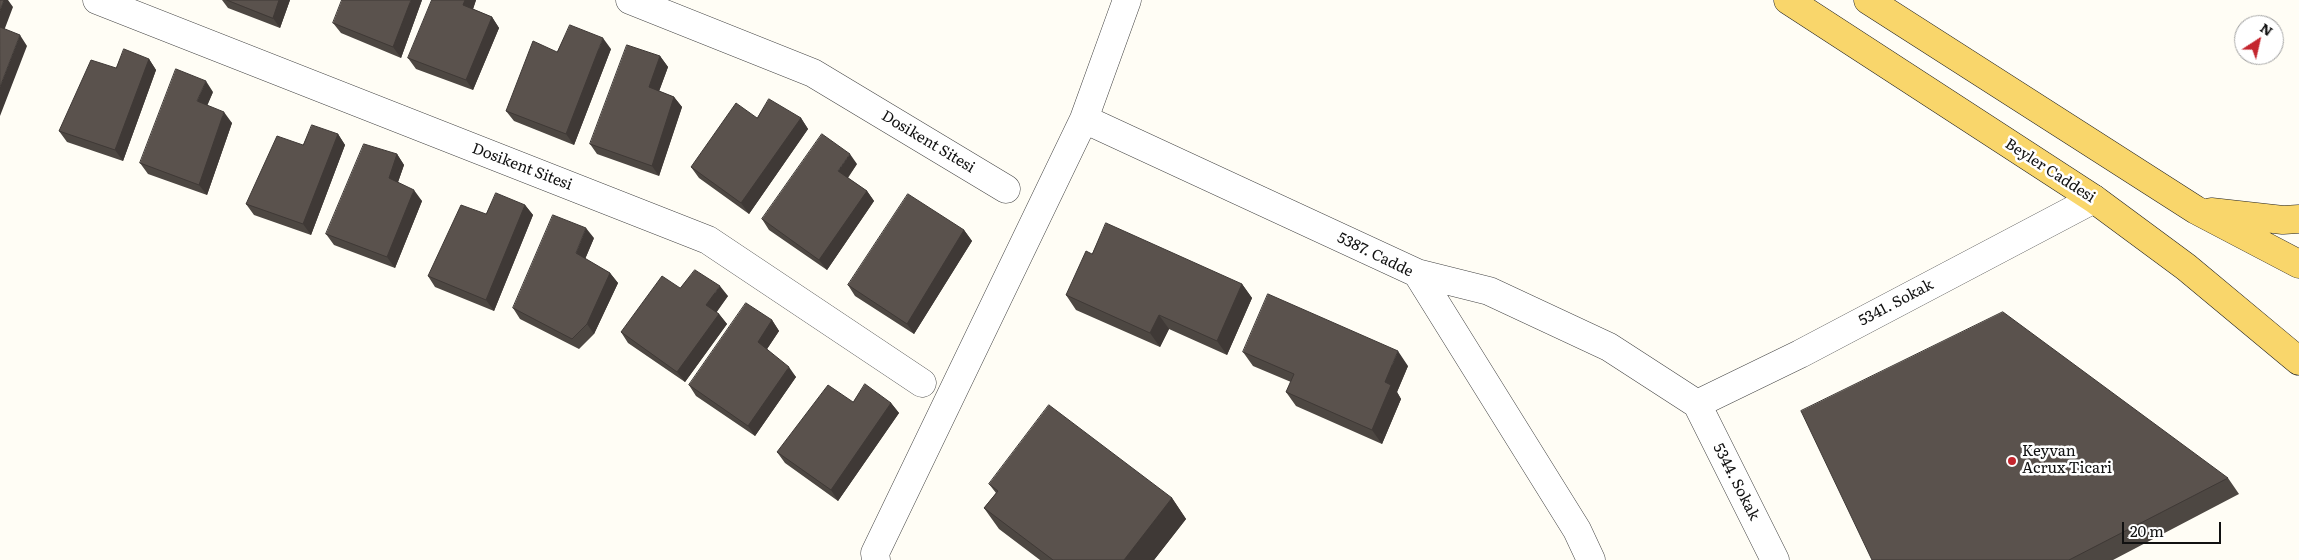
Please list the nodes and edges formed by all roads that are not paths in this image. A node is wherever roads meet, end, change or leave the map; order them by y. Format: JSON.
{"nodes":[{"id":1,"x":97,"y":0,"type":"edge"},
{"id":2,"x":630,"y":0,"type":"edge"},
{"id":3,"x":1127,"y":0,"type":"edge"},
{"id":4,"x":1788,"y":0,"type":"edge"},
{"id":5,"x":1868,"y":0,"type":"edge"},
{"id":6,"x":1084,"y":119,"type":"junction"},
{"id":7,"x":1006,"y":188,"type":"dead end"},
{"id":8,"x":2094,"y":199,"type":"junction"},
{"id":9,"x":2196,"y":210,"type":"junction"},
{"id":10,"x":2299,"y":219,"type":"edge"},
{"id":11,"x":2299,"y":264,"type":"edge"},
{"id":12,"x":1417,"y":273,"type":"junction"},
{"id":13,"x":2299,"y":361,"type":"edge"},
{"id":14,"x":922,"y":382,"type":"dead end"},
{"id":15,"x":1697,"y":404,"type":"junction"},
{"id":16,"x":876,"y":560,"type":"edge"},
{"id":17,"x":1591,"y":560,"type":"edge"},
{"id":18,"x":1775,"y":560,"type":"edge"}],
"edges":[{"from":1,"to":14,"type":"street","name":"Dosikent Sitesi"},
{"from":2,"to":7,"type":"street","name":"Dosikent Sitesi"},
{"from":3,"to":6,"type":"street"},
{"from":4,"to":8,"type":"main road","name":"Beyler Caddesi"},
{"from":5,"to":9,"type":"main road"},
{"from":6,"to":12,"type":"street","name":"5387. Cadde"},
{"from":6,"to":16,"type":"street"},
{"from":8,"to":13,"type":"main road","name":"Beyler Caddesi"},
{"from":8,"to":15,"type":"street","name":"5341. Sokak"},
{"from":9,"to":10,"type":"main road"},
{"from":9,"to":11,"type":"main road"},
{"from":12,"to":15,"type":"street"},
{"from":12,"to":17,"type":"street","name":"5387. Cadde"},
{"from":15,"to":18,"type":"street","name":"5344. Sokak"}]}
